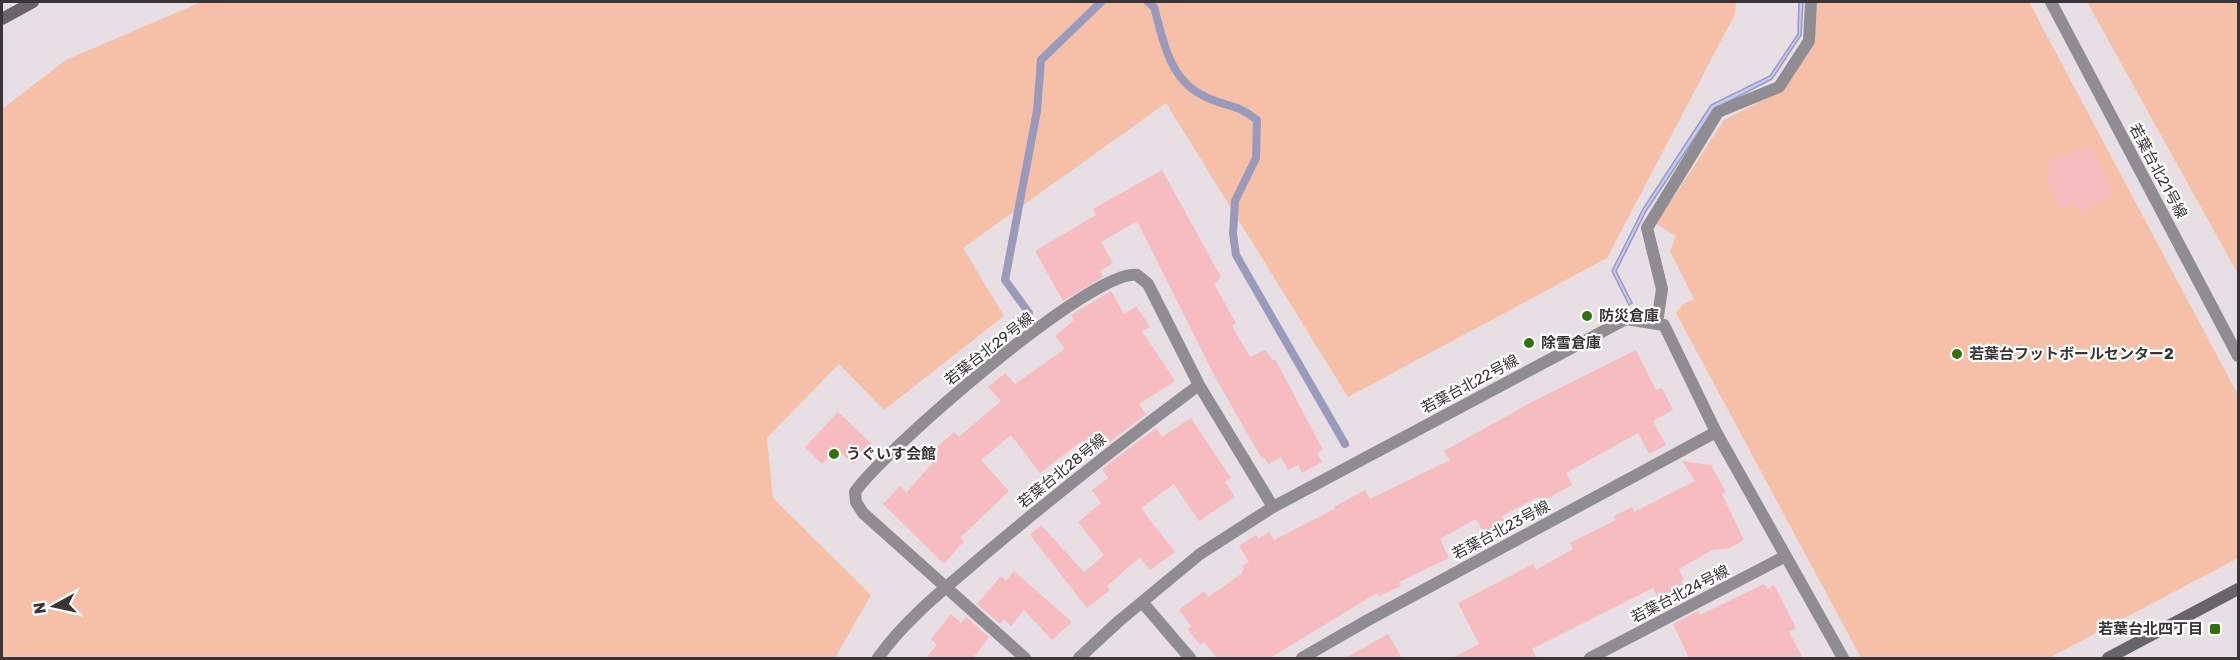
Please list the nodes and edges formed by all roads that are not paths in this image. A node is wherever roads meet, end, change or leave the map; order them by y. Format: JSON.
{"nodes":[{"id":1,"x":33,"y":2,"type":"edge"},
{"id":2,"x":1810,"y":2,"type":"edge"},
{"id":3,"x":2051,"y":2,"type":"edge"},
{"id":4,"x":2,"y":19,"type":"edge"},
{"id":5,"x":1657,"y":322,"type":"junction"},
{"id":6,"x":2238,"y":356,"type":"edge"},
{"id":7,"x":1200,"y":385,"type":"junction"},
{"id":8,"x":1716,"y":432,"type":"junction"},
{"id":9,"x":1273,"y":507,"type":"junction"},
{"id":10,"x":1784,"y":557,"type":"junction"},
{"id":11,"x":947,"y":586,"type":"junction"},
{"id":12,"x":2238,"y":589,"type":"edge"},
{"id":13,"x":1142,"y":602,"type":"junction"},
{"id":14,"x":878,"y":658,"type":"edge"},
{"id":15,"x":1025,"y":658,"type":"edge"},
{"id":16,"x":1079,"y":658,"type":"edge"},
{"id":17,"x":1190,"y":658,"type":"edge"},
{"id":18,"x":1302,"y":658,"type":"edge"},
{"id":19,"x":1590,"y":658,"type":"edge"},
{"id":20,"x":1843,"y":658,"type":"edge"},
{"id":21,"x":2108,"y":658,"type":"edge"}],
"edges":[{"from":1,"to":4,"type":"street"},
{"from":2,"to":5,"type":"street"},
{"from":3,"to":6,"type":"street","name":"若葉台北21号線"},
{"from":5,"to":8,"type":"street"},
{"from":5,"to":9,"type":"street","name":"若葉台北22号線"},
{"from":7,"to":9,"type":"street","name":"若葉台北29号線"},
{"from":7,"to":11,"type":"street","name":"若葉台北28号線"},
{"from":7,"to":11,"type":"street","name":"若葉台北29号線"},
{"from":8,"to":10,"type":"street"},
{"from":8,"to":18,"type":"street","name":"若葉台北23号線"},
{"from":9,"to":13,"type":"street","name":"若葉台北22号線"},
{"from":10,"to":19,"type":"street","name":"若葉台北24号線"},
{"from":10,"to":20,"type":"street"},
{"from":11,"to":14,"type":"street","name":"若葉台北28号線"},
{"from":11,"to":15,"type":"street","name":"若葉台北29号線"},
{"from":12,"to":21,"type":"street"},
{"from":13,"to":16,"type":"street","name":"若葉台北22号線"},
{"from":13,"to":17,"type":"street"}]}
